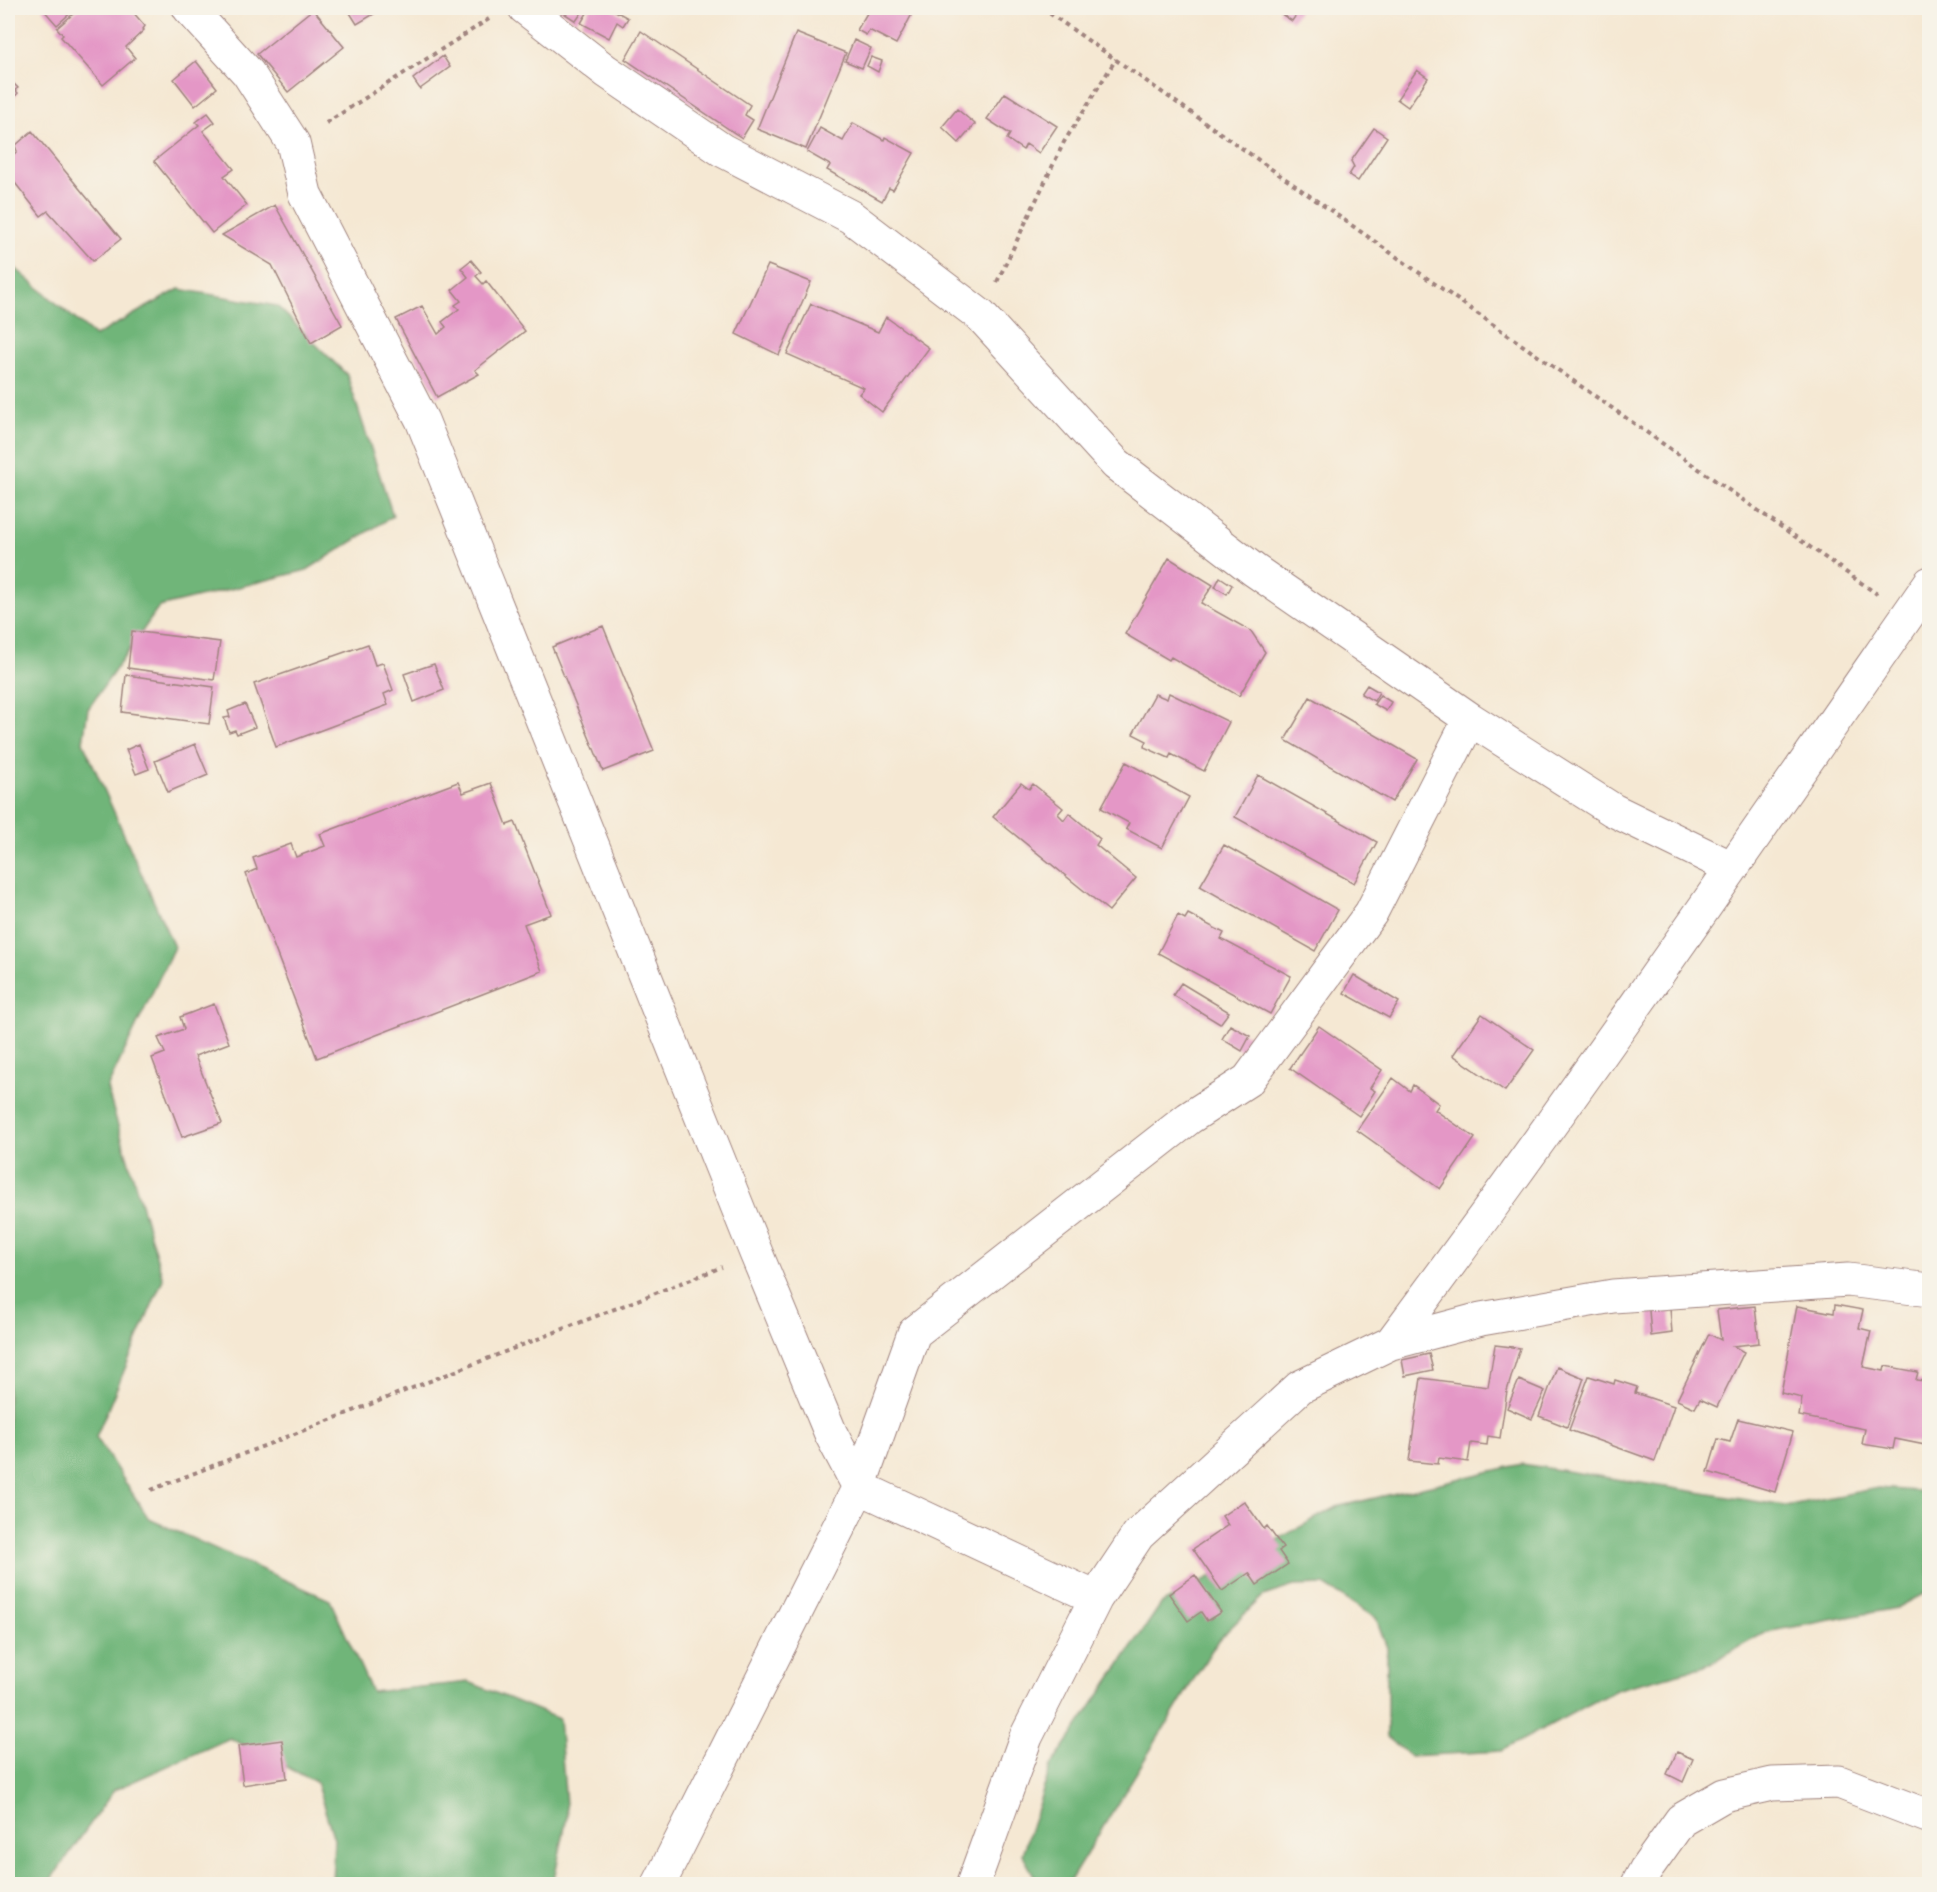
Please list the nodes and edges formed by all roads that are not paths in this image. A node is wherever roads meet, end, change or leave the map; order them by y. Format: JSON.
{"nodes":[{"id":1,"x":189,"y":8,"type":"edge"},
{"id":2,"x":511,"y":11,"type":"edge"},
{"id":3,"x":1929,"y":583,"type":"edge"},
{"id":4,"x":1470,"y":718,"type":"junction"},
{"id":5,"x":1732,"y":868,"type":"junction"},
{"id":6,"x":1929,"y":1290,"type":"edge"},
{"id":7,"x":1391,"y":1343,"type":"junction"},
{"id":8,"x":859,"y":1488,"type":"junction"},
{"id":9,"x":1096,"y":1598,"type":"junction"},
{"id":10,"x":1929,"y":1817,"type":"edge"},
{"id":11,"x":659,"y":1884,"type":"edge"},
{"id":12,"x":973,"y":1884,"type":"edge"},
{"id":13,"x":1638,"y":1884,"type":"edge"}],
"edges":[{"from":1,"to":8,"type":"street"},
{"from":2,"to":4,"type":"street"},
{"from":3,"to":5,"type":"street"},
{"from":4,"to":5,"type":"street"},
{"from":4,"to":8,"type":"street"},
{"from":5,"to":7,"type":"street"},
{"from":6,"to":7,"type":"street"},
{"from":7,"to":9,"type":"street"},
{"from":8,"to":9,"type":"street"},
{"from":8,"to":11,"type":"street"},
{"from":9,"to":12,"type":"street"},
{"from":10,"to":13,"type":"street"}]}
